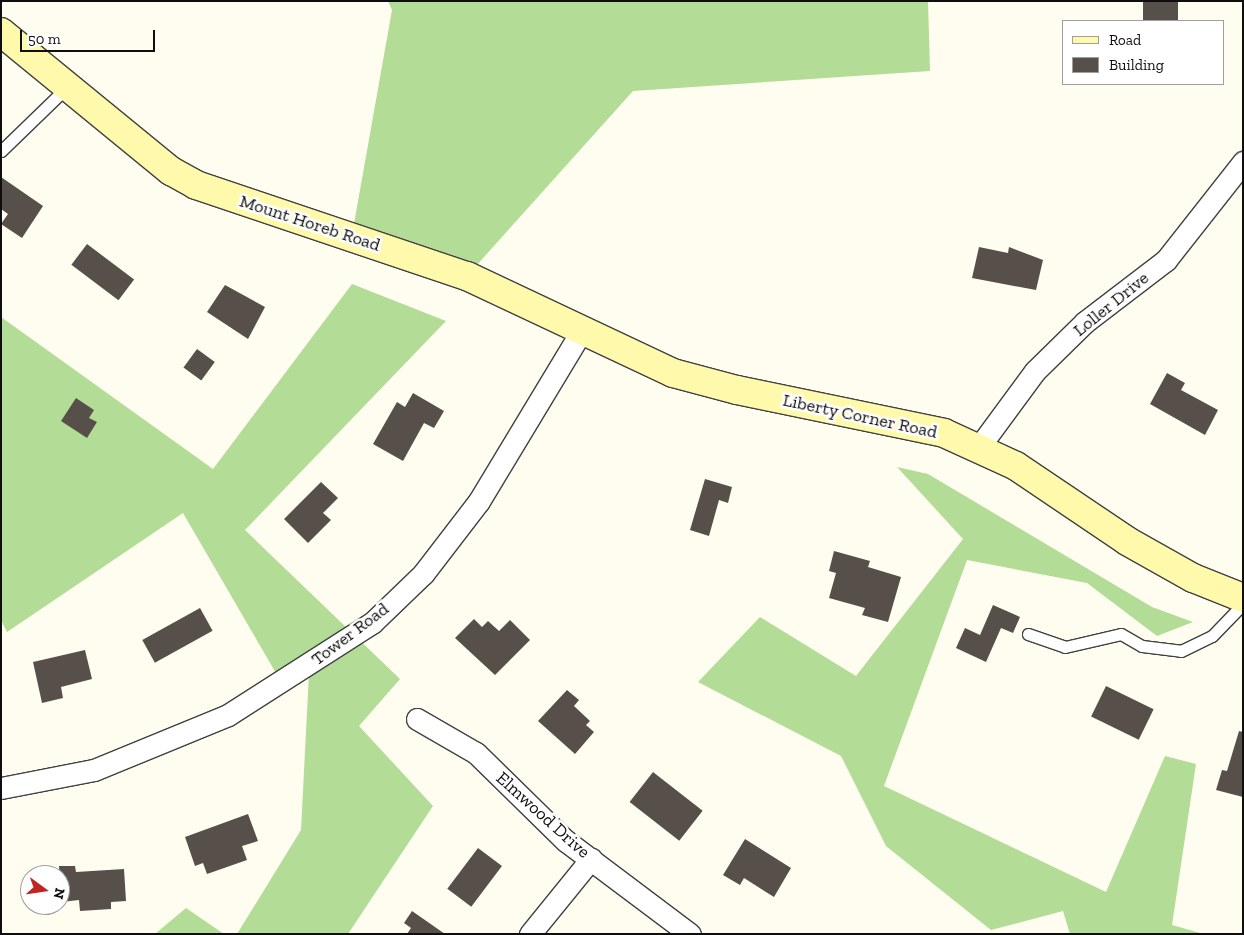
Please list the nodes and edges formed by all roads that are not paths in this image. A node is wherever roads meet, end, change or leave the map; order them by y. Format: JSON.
{"nodes":[{"id":1,"x":1,"y":32,"type":"edge"},
{"id":2,"x":67,"y":87,"type":"junction"},
{"id":3,"x":1,"y":151,"type":"edge"},
{"id":4,"x":1243,"y":162,"type":"edge"},
{"id":5,"x":582,"y":330,"type":"junction"},
{"id":6,"x":649,"y":364,"type":"joint"},
{"id":7,"x":979,"y":447,"type":"junction"},
{"id":8,"x":1243,"y":598,"type":"edge"},
{"id":9,"x":1243,"y":604,"type":"edge"},
{"id":10,"x":1028,"y":634,"type":"dead end"},
{"id":11,"x":417,"y":719,"type":"dead end"},
{"id":12,"x":1,"y":788,"type":"edge"},
{"id":13,"x":591,"y":859,"type":"junction"},
{"id":14,"x":530,"y":934,"type":"edge"},
{"id":15,"x":690,"y":934,"type":"edge"}],
"edges":[{"from":1,"to":2,"type":"street","name":"Mount Horeb Road"},
{"from":2,"to":3,"type":"lane"},
{"from":2,"to":5,"type":"street","name":"Mount Horeb Road"},
{"from":4,"to":7,"type":"street","name":"Loller Drive"},
{"from":5,"to":6,"type":"street","name":"Mount Horeb Road"},
{"from":5,"to":12,"type":"street","name":"Tower Road"},
{"from":6,"to":7,"type":"street","name":"Liberty Corner Road"},
{"from":7,"to":8,"type":"street","name":"Liberty Corner Road"},
{"from":9,"to":10,"type":"lane"},
{"from":11,"to":13,"type":"street","name":"Elmwood Drive"},
{"from":13,"to":14,"type":"street"},
{"from":13,"to":15,"type":"street","name":"Elmwood Drive"}]}
